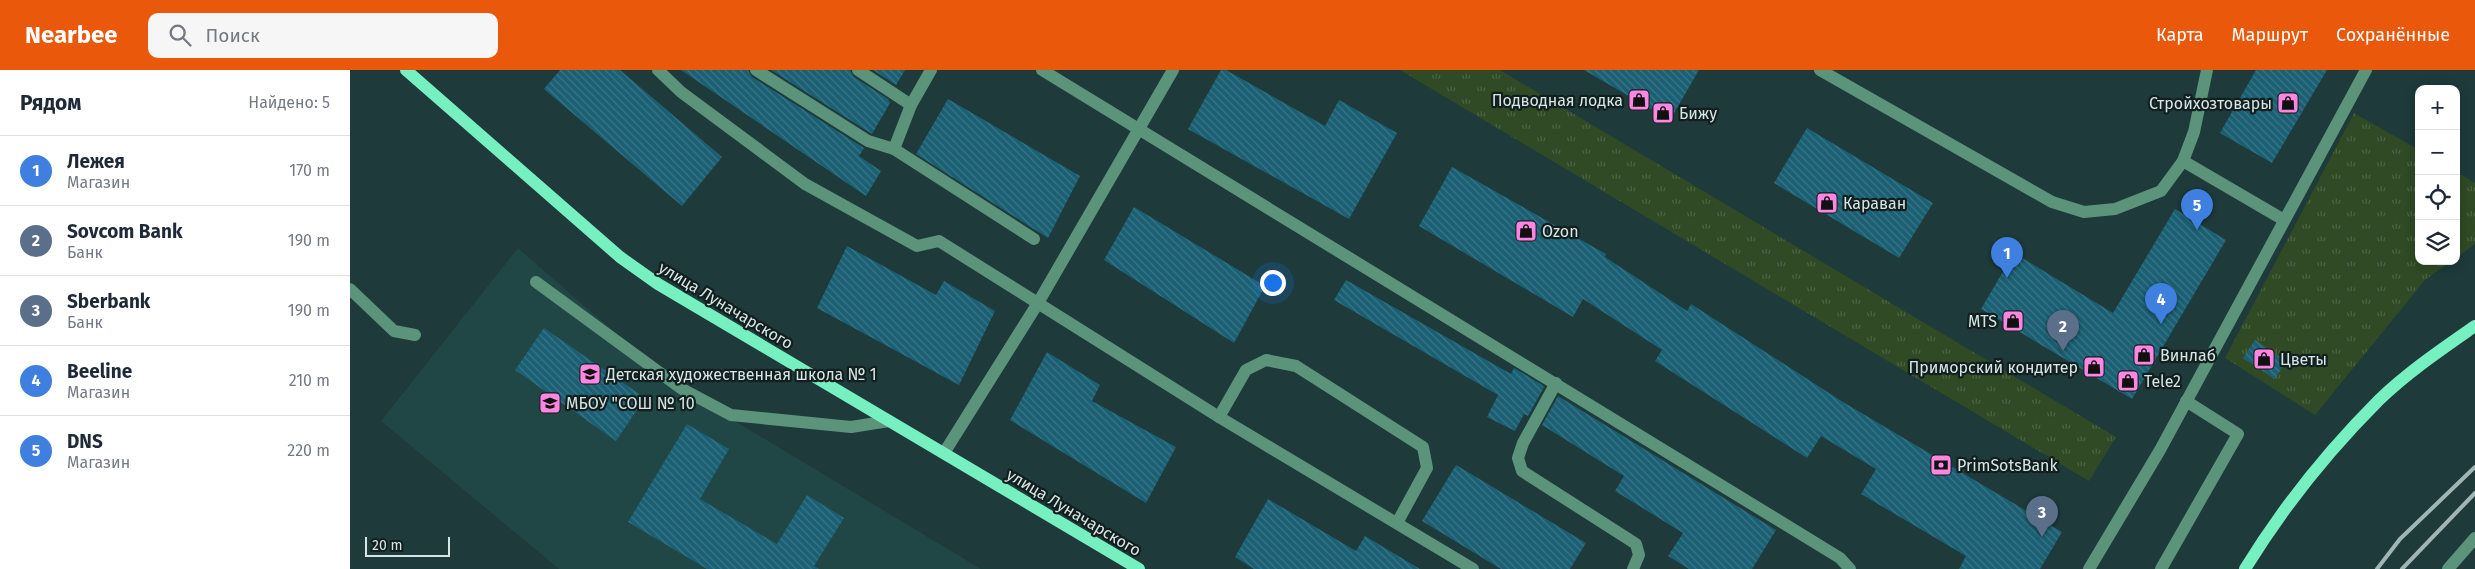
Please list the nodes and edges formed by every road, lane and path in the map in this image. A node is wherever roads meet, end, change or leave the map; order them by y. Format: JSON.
{"nodes":[{"id":1,"x":406,"y":70,"type":"edge"},
{"id":2,"x":658,"y":70,"type":"edge"},
{"id":3,"x":756,"y":70,"type":"edge"},
{"id":4,"x":858,"y":70,"type":"edge"},
{"id":5,"x":931,"y":70,"type":"edge"},
{"id":6,"x":1042,"y":70,"type":"edge"},
{"id":7,"x":1173,"y":70,"type":"edge"},
{"id":8,"x":1820,"y":70,"type":"edge"},
{"id":9,"x":2207,"y":70,"type":"edge"},
{"id":10,"x":2366,"y":70,"type":"edge"},
{"id":11,"x":910,"y":106,"type":"junction"},
{"id":12,"x":1139,"y":128,"type":"junction"},
{"id":13,"x":894,"y":149,"type":"junction"},
{"id":14,"x":2182,"y":161,"type":"junction"},
{"id":15,"x":2284,"y":220,"type":"junction"},
{"id":16,"x":1034,"y":239,"type":"dead end"},
{"id":17,"x":536,"y":282,"type":"dead end"},
{"id":18,"x":350,"y":289,"type":"edge"},
{"id":19,"x":1038,"y":303,"type":"junction"},
{"id":20,"x":2475,"y":326,"type":"edge"},
{"id":21,"x":414,"y":335,"type":"dead end"},
{"id":22,"x":1556,"y":383,"type":"junction"},
{"id":23,"x":2186,"y":401,"type":"junction"},
{"id":24,"x":1219,"y":417,"type":"junction"},
{"id":25,"x":889,"y":421,"type":"junction"},
{"id":26,"x":944,"y":453,"type":"junction"},
{"id":27,"x":1397,"y":523,"type":"junction"},
{"id":28,"x":2475,"y":538,"type":"edge"},
{"id":29,"x":1139,"y":569,"type":"edge"},
{"id":30,"x":1473,"y":569,"type":"edge"},
{"id":31,"x":1633,"y":569,"type":"edge"},
{"id":32,"x":1850,"y":569,"type":"edge"},
{"id":33,"x":2089,"y":569,"type":"edge"},
{"id":34,"x":2161,"y":569,"type":"edge"},
{"id":35,"x":2245,"y":569,"type":"edge"},
{"id":36,"x":2448,"y":569,"type":"edge"}],
"edges":[{"from":1,"to":25,"type":"main road","name":"улица Луначарского"},
{"from":2,"to":19,"type":"street"},
{"from":3,"to":13,"type":"street"},
{"from":4,"to":11,"type":"street"},
{"from":5,"to":11,"type":"street"},
{"from":6,"to":12,"type":"street"},
{"from":7,"to":12,"type":"street"},
{"from":8,"to":14,"type":"street"},
{"from":9,"to":14,"type":"street"},
{"from":10,"to":15,"type":"street"},
{"from":11,"to":13,"type":"street"},
{"from":12,"to":19,"type":"street"},
{"from":12,"to":22,"type":"street"},
{"from":13,"to":16,"type":"street"},
{"from":14,"to":15,"type":"street"},
{"from":15,"to":23,"type":"street"},
{"from":17,"to":25,"type":"street"},
{"from":18,"to":21,"type":"street"},
{"from":19,"to":24,"type":"street"},
{"from":19,"to":26,"type":"street"},
{"from":20,"to":35,"type":"main road"},
{"from":22,"to":31,"type":"street"},
{"from":22,"to":32,"type":"street"},
{"from":23,"to":33,"type":"street"},
{"from":23,"to":34,"type":"street"},
{"from":24,"to":27,"type":"street"},
{"from":24,"to":27,"type":"street"},
{"from":25,"to":26,"type":"main road","name":"улица Луначарского"},
{"from":26,"to":29,"type":"main road","name":"улица Луначарского"},
{"from":27,"to":30,"type":"street"},
{"from":28,"to":36,"type":"street"}]}
